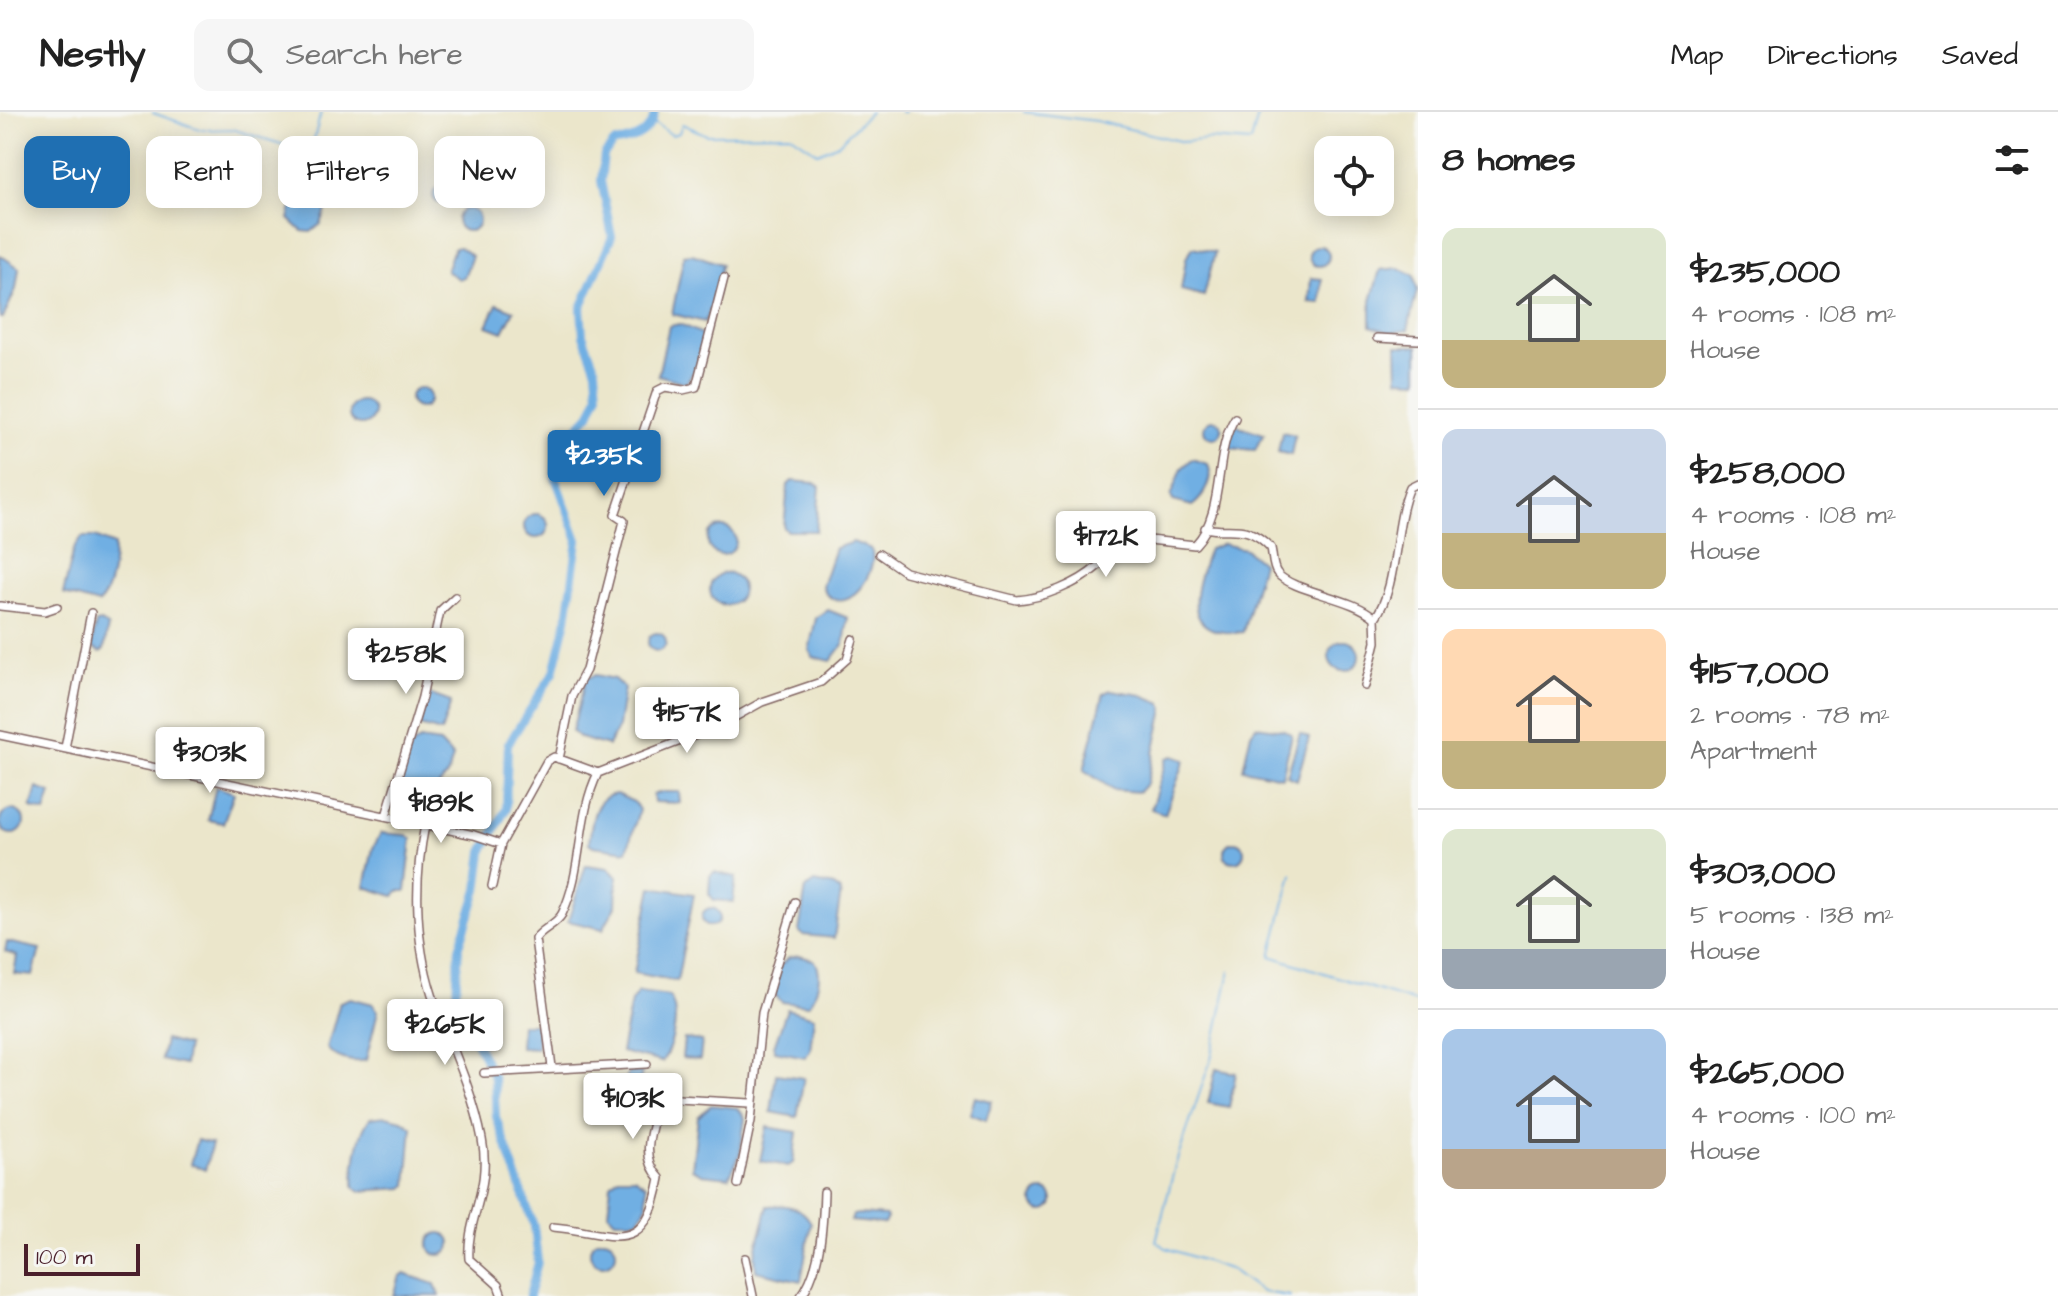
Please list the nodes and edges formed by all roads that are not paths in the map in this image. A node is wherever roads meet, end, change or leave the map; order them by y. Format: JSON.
{"nodes":[{"id":1,"x":724,"y":278,"type":"dead end"},
{"id":2,"x":1377,"y":338,"type":"dead end"},
{"id":3,"x":1418,"y":340,"type":"edge"},
{"id":4,"x":1235,"y":418,"type":"dead end"},
{"id":5,"x":1418,"y":483,"type":"edge"},
{"id":6,"x":1205,"y":528,"type":"junction"},
{"id":7,"x":879,"y":554,"type":"dead end"},
{"id":8,"x":455,"y":597,"type":"dead end"},
{"id":9,"x":0,"y":606,"type":"edge"},
{"id":10,"x":57,"y":607,"type":"dead end"},
{"id":11,"x":91,"y":613,"type":"dead end"},
{"id":12,"x":1375,"y":618,"type":"junction"},
{"id":13,"x":853,"y":639,"type":"dead end"},
{"id":14,"x":1365,"y":686,"type":"dead end"},
{"id":15,"x":0,"y":735,"type":"edge"},
{"id":16,"x":65,"y":748,"type":"junction"},
{"id":17,"x":559,"y":759,"type":"junction"},
{"id":18,"x":598,"y":773,"type":"junction"},
{"id":19,"x":386,"y":816,"type":"junction"},
{"id":20,"x":425,"y":825,"type":"junction"},
{"id":21,"x":501,"y":844,"type":"junction"},
{"id":22,"x":492,"y":886,"type":"dead end"},
{"id":23,"x":795,"y":902,"type":"dead end"},
{"id":24,"x":647,"y":1064,"type":"dead end"},
{"id":25,"x":552,"y":1067,"type":"junction"},
{"id":26,"x":484,"y":1073,"type":"dead end"},
{"id":27,"x":750,"y":1103,"type":"junction"},
{"id":28,"x":738,"y":1184,"type":"dead end"},
{"id":29,"x":824,"y":1192,"type":"dead end"},
{"id":30,"x":553,"y":1227,"type":"dead end"},
{"id":31,"x":745,"y":1258,"type":"dead end"},
{"id":32,"x":502,"y":1296,"type":"edge"},
{"id":33,"x":753,"y":1296,"type":"edge"},
{"id":34,"x":801,"y":1296,"type":"edge"}],
"edges":[{"from":1,"to":17,"type":"street"},
{"from":2,"to":3,"type":"street"},
{"from":4,"to":6,"type":"street"},
{"from":5,"to":12,"type":"street"},
{"from":6,"to":7,"type":"street"},
{"from":6,"to":12,"type":"street"},
{"from":8,"to":19,"type":"street"},
{"from":9,"to":10,"type":"street"},
{"from":11,"to":16,"type":"street"},
{"from":12,"to":14,"type":"street"},
{"from":13,"to":18,"type":"street"},
{"from":15,"to":16,"type":"street"},
{"from":16,"to":19,"type":"street"},
{"from":17,"to":18,"type":"street"},
{"from":17,"to":21,"type":"street"},
{"from":18,"to":25,"type":"street"},
{"from":19,"to":20,"type":"street"},
{"from":20,"to":21,"type":"street"},
{"from":20,"to":32,"type":"street"},
{"from":21,"to":22,"type":"street"},
{"from":23,"to":27,"type":"street"},
{"from":24,"to":25,"type":"street"},
{"from":25,"to":26,"type":"street"},
{"from":27,"to":28,"type":"street"},
{"from":27,"to":30,"type":"street"},
{"from":29,"to":34,"type":"street"},
{"from":31,"to":33,"type":"street"}]}
